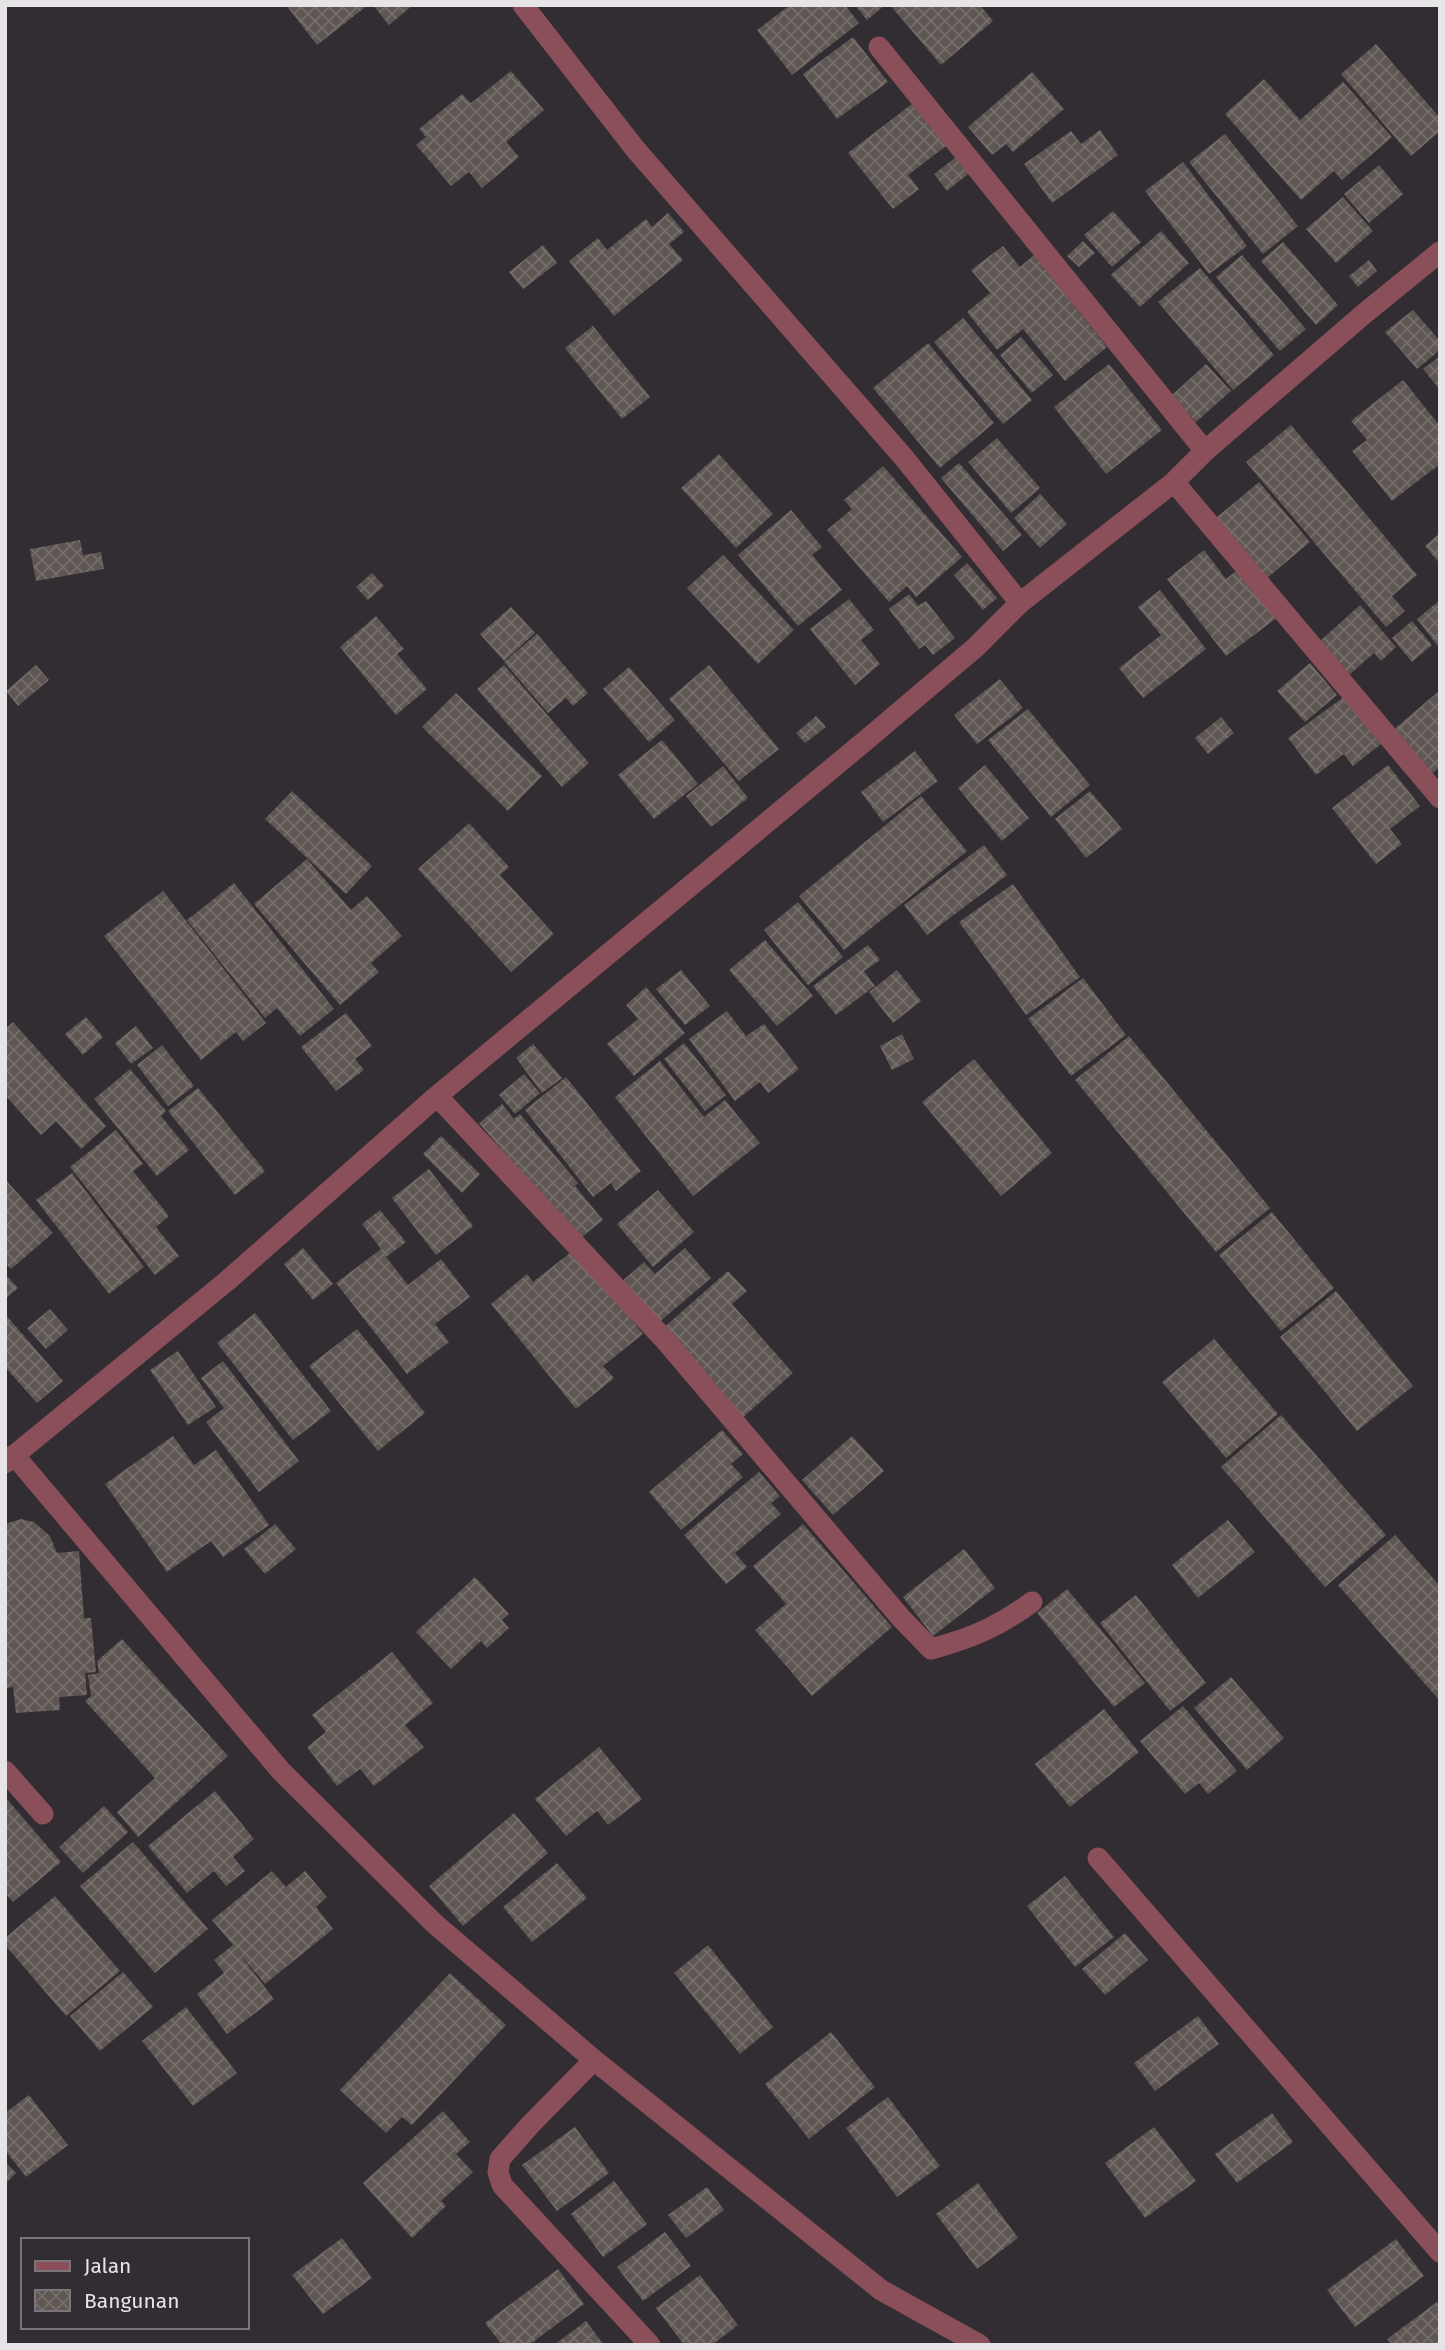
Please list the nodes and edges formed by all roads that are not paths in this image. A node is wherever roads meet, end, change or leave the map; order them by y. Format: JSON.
{"nodes":[{"id":1,"x":523,"y":5,"type":"edge"},
{"id":2,"x":879,"y":47,"type":"dead end"},
{"id":3,"x":1440,"y":252,"type":"edge"},
{"id":4,"x":1205,"y":451,"type":"junction"},
{"id":5,"x":1174,"y":482,"type":"junction"},
{"id":6,"x":1020,"y":603,"type":"junction"},
{"id":7,"x":1440,"y":798,"type":"edge"},
{"id":8,"x":437,"y":1097,"type":"junction"},
{"id":9,"x":10,"y":1459,"type":"edge"},
{"id":10,"x":1032,"y":1602,"type":"dead end"},
{"id":11,"x":5,"y":1771,"type":"edge"},
{"id":12,"x":43,"y":1814,"type":"dead end"},
{"id":13,"x":1098,"y":1858,"type":"dead end"},
{"id":14,"x":594,"y":2060,"type":"junction"},
{"id":15,"x":1440,"y":2252,"type":"edge"},
{"id":16,"x":650,"y":2345,"type":"edge"},
{"id":17,"x":980,"y":2345,"type":"edge"}],
"edges":[{"from":1,"to":6,"type":"street"},
{"from":2,"to":4,"type":"street"},
{"from":3,"to":4,"type":"street"},
{"from":4,"to":5,"type":"street"},
{"from":5,"to":6,"type":"street"},
{"from":5,"to":7,"type":"street"},
{"from":6,"to":8,"type":"street"},
{"from":8,"to":9,"type":"street"},
{"from":8,"to":10,"type":"street"},
{"from":9,"to":14,"type":"street"},
{"from":11,"to":12,"type":"street"},
{"from":13,"to":15,"type":"street"},
{"from":14,"to":16,"type":"street"},
{"from":14,"to":17,"type":"street"}]}
